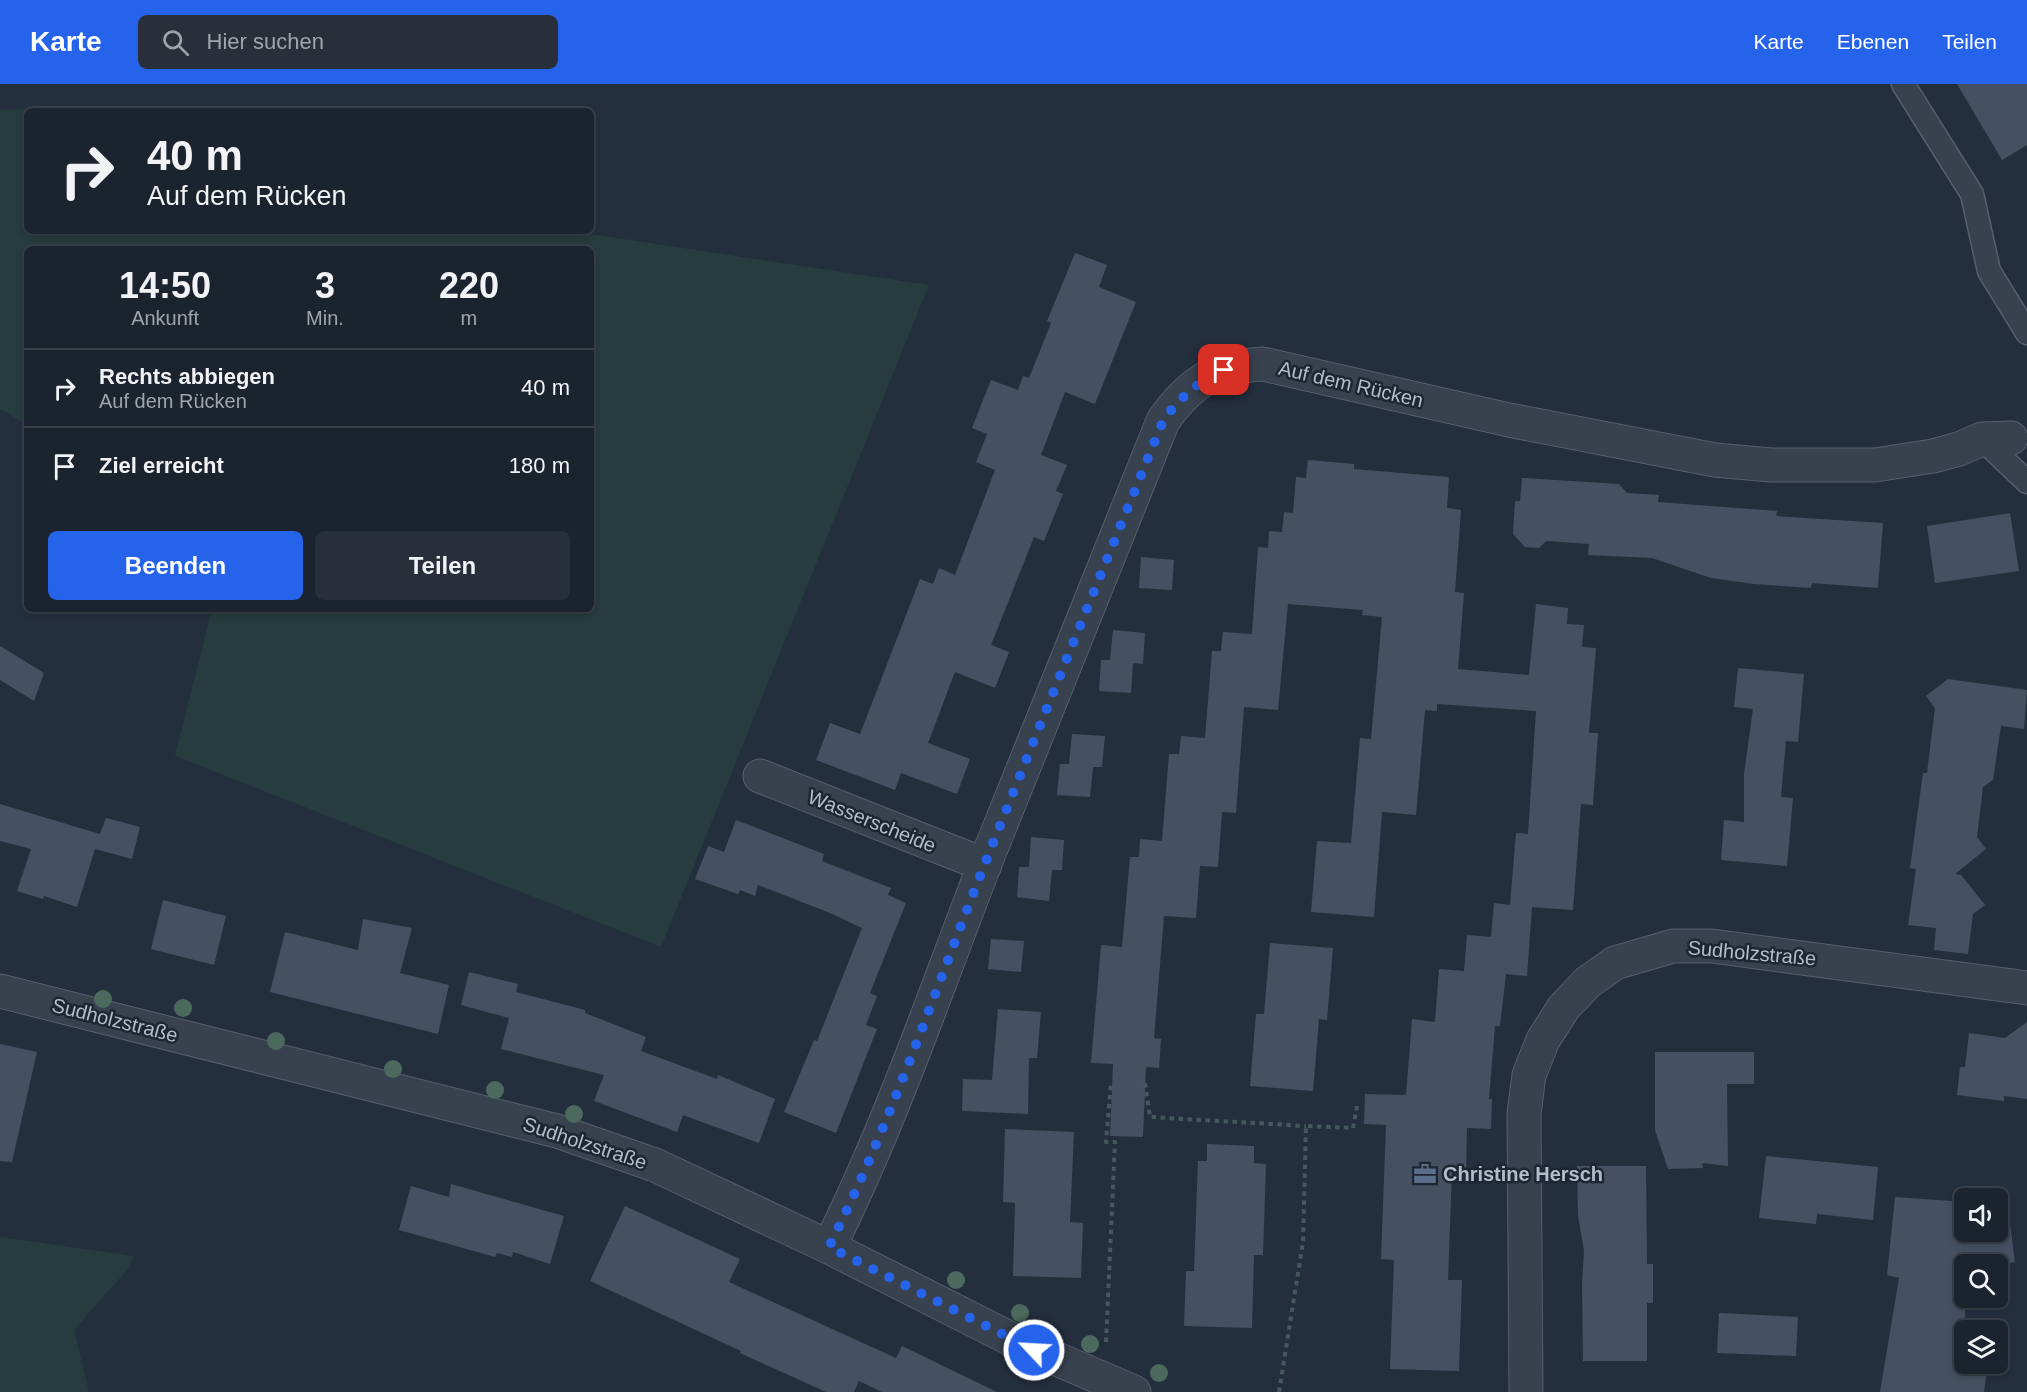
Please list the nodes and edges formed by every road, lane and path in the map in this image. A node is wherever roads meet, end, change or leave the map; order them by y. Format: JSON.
{"nodes":[{"id":1,"x":1903,"y":84,"type":"edge"},
{"id":2,"x":2027,"y":333,"type":"edge"},
{"id":3,"x":2006,"y":437,"type":"edge"},
{"id":4,"x":2027,"y":482,"type":"edge"},
{"id":5,"x":760,"y":776,"type":"dead end"},
{"id":6,"x":985,"y":865,"type":"junction"},
{"id":7,"x":2027,"y":988,"type":"edge"},
{"id":8,"x":0,"y":991,"type":"edge"},
{"id":9,"x":1111,"y":1082,"type":"dead end"},
{"id":10,"x":1145,"y":1083,"type":"dead end"},
{"id":11,"x":1356,"y":1106,"type":"dead end"},
{"id":12,"x":1306,"y":1126,"type":"junction"},
{"id":13,"x":829,"y":1247,"type":"junction"},
{"id":14,"x":1106,"y":1343,"type":"dead end"},
{"id":15,"x":1134,"y":1392,"type":"edge"},
{"id":16,"x":1279,"y":1392,"type":"edge"},
{"id":17,"x":1526,"y":1392,"type":"edge"}],
"edges":[{"from":1,"to":2,"type":"lane"},
{"from":3,"to":4,"type":"lane"},
{"from":3,"to":6,"type":"street","name":"Auf dem Rücken"},
{"from":5,"to":6,"type":"street","name":"Wasserscheide"},
{"from":6,"to":13,"type":"street","name":"Auf dem Rücken"},
{"from":7,"to":17,"type":"street","name":"Sudholzstraße"},
{"from":8,"to":13,"type":"street","name":"Sudholzstraße"},
{"from":9,"to":14,"type":"path"},
{"from":10,"to":12,"type":"path"},
{"from":11,"to":12,"type":"path"},
{"from":12,"to":16,"type":"path"},
{"from":13,"to":15,"type":"street","name":"Sudholzstraße"}]}
